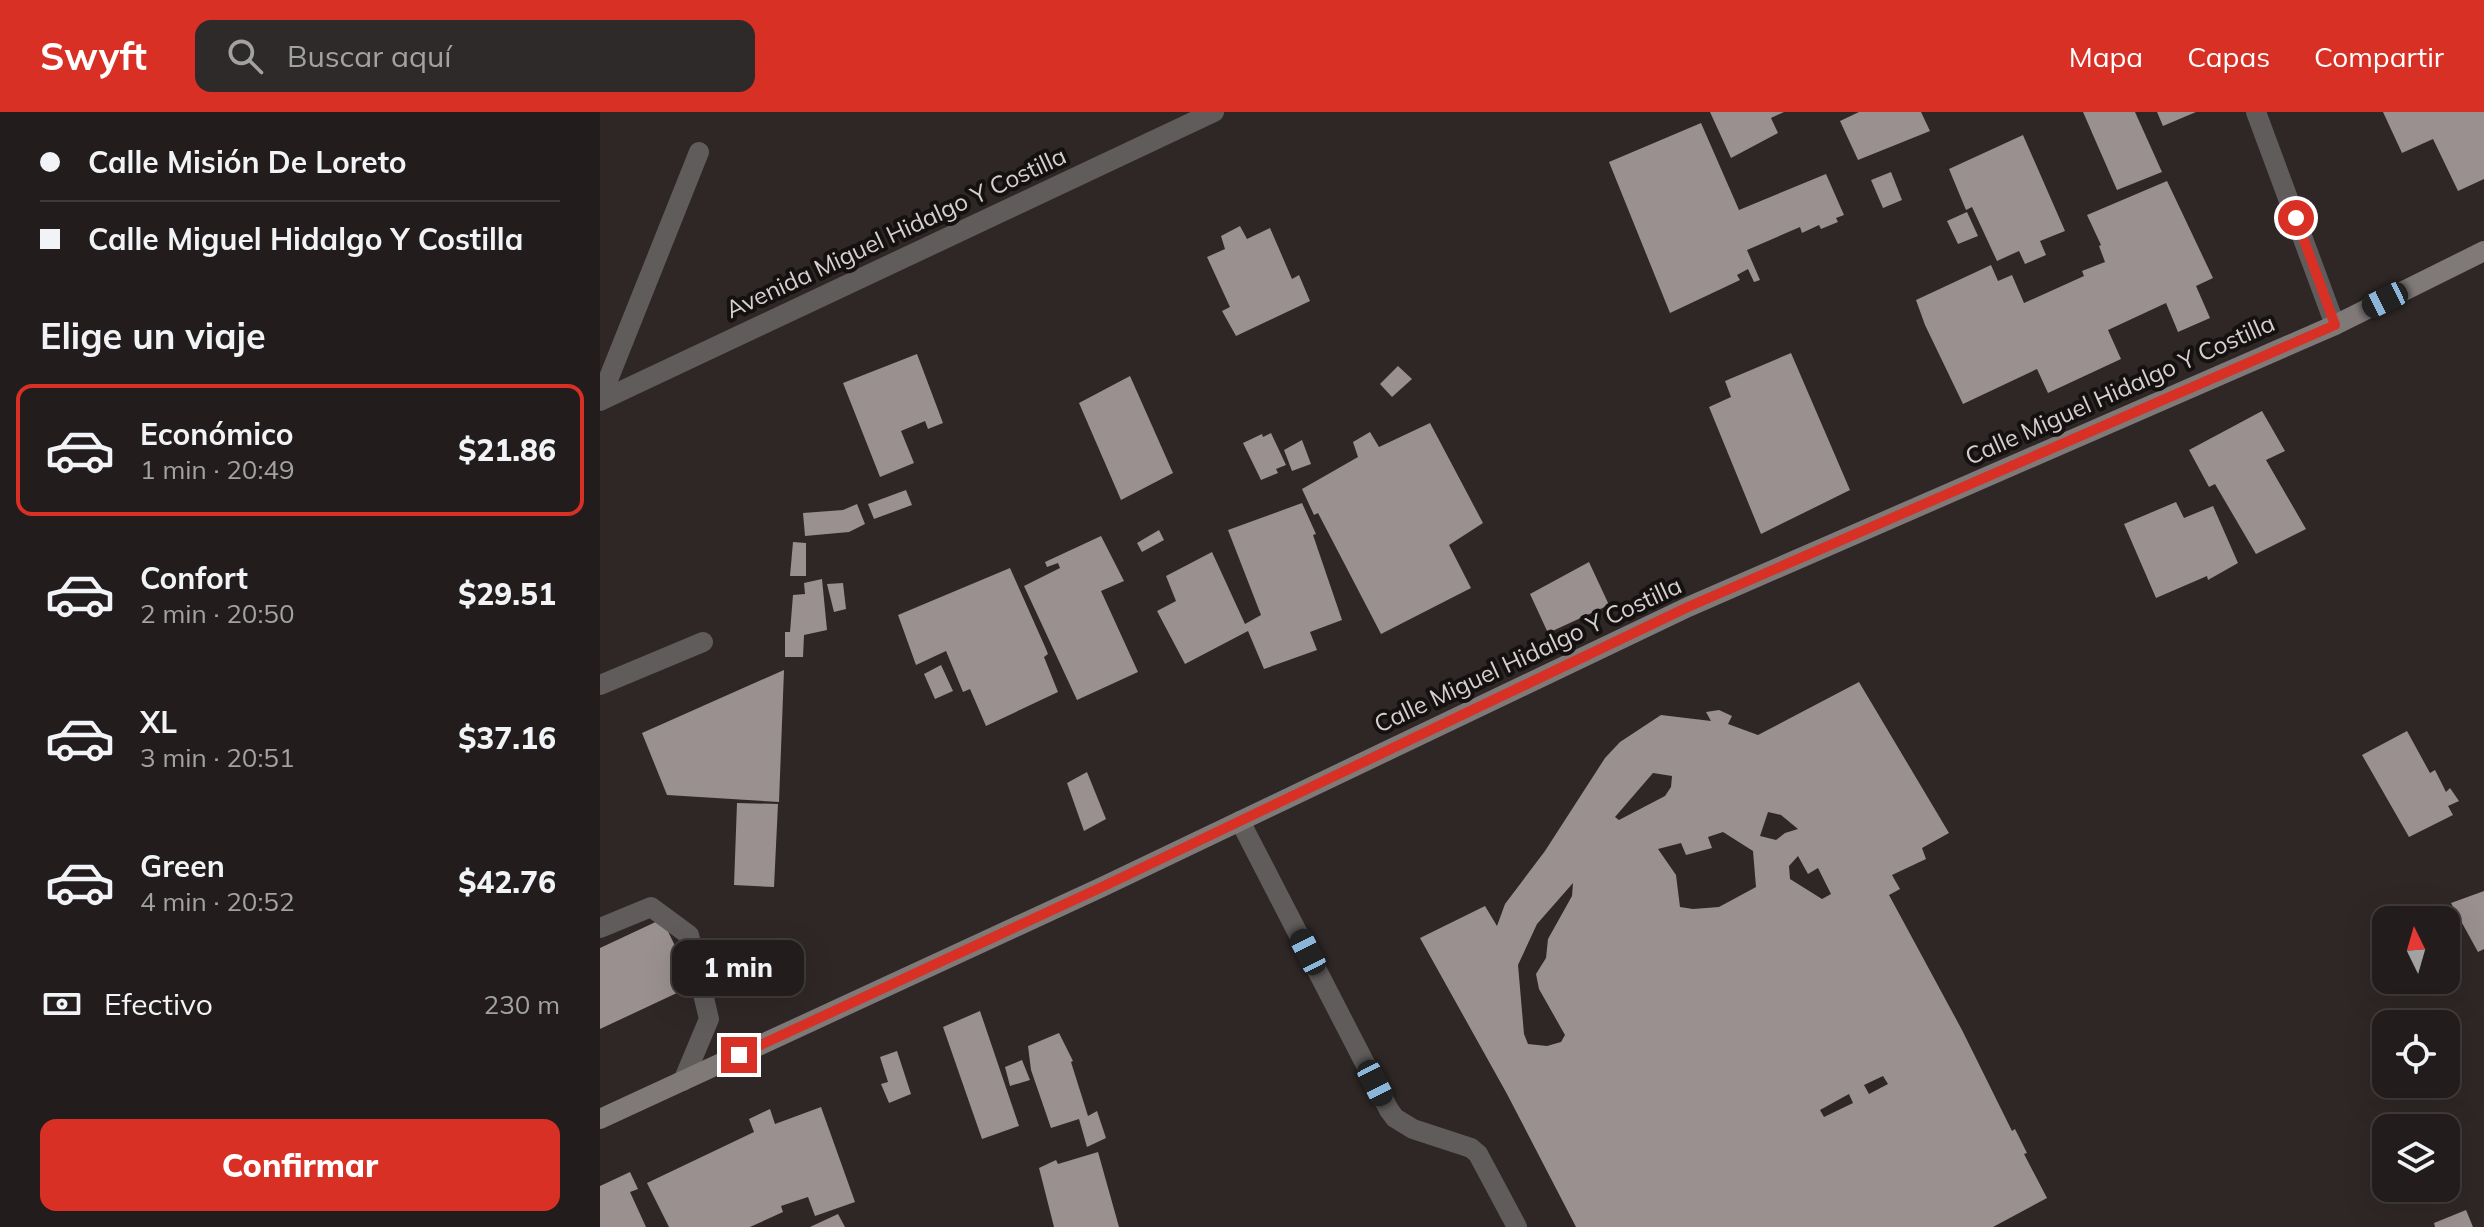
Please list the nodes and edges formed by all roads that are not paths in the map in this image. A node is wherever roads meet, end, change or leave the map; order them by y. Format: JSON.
{"nodes":[{"id":1,"x":1214,"y":112,"type":"edge"},
{"id":2,"x":2256,"y":112,"type":"edge"},
{"id":3,"x":699,"y":152,"type":"dead end"},
{"id":4,"x":2484,"y":251,"type":"edge"},
{"id":5,"x":2335,"y":325,"type":"junction"},
{"id":6,"x":600,"y":401,"type":"edge"},
{"id":7,"x":703,"y":642,"type":"dead end"},
{"id":8,"x":600,"y":685,"type":"edge"},
{"id":9,"x":1240,"y":821,"type":"junction"},
{"id":10,"x":600,"y":928,"type":"edge"},
{"id":11,"x":683,"y":1081,"type":"junction"},
{"id":12,"x":600,"y":1119,"type":"edge"},
{"id":13,"x":1517,"y":1227,"type":"edge"}],
"edges":[{"from":1,"to":6,"type":"street","name":"Avenida Miguel Hidalgo Y Costilla"},
{"from":2,"to":5,"type":"street"},
{"from":3,"to":6,"type":"street"},
{"from":4,"to":5,"type":"street","name":"Calle Miguel Hidalgo Y Costilla"},
{"from":5,"to":9,"type":"street","name":"Calle Miguel Hidalgo Y Costilla"},
{"from":7,"to":8,"type":"street"},
{"from":9,"to":11,"type":"street","name":"Calle Miguel Hidalgo Y Costilla"},
{"from":9,"to":13,"type":"street"},
{"from":10,"to":11,"type":"street"},
{"from":11,"to":12,"type":"street","name":"Calle Miguel Hidalgo Y Costilla"}]}
